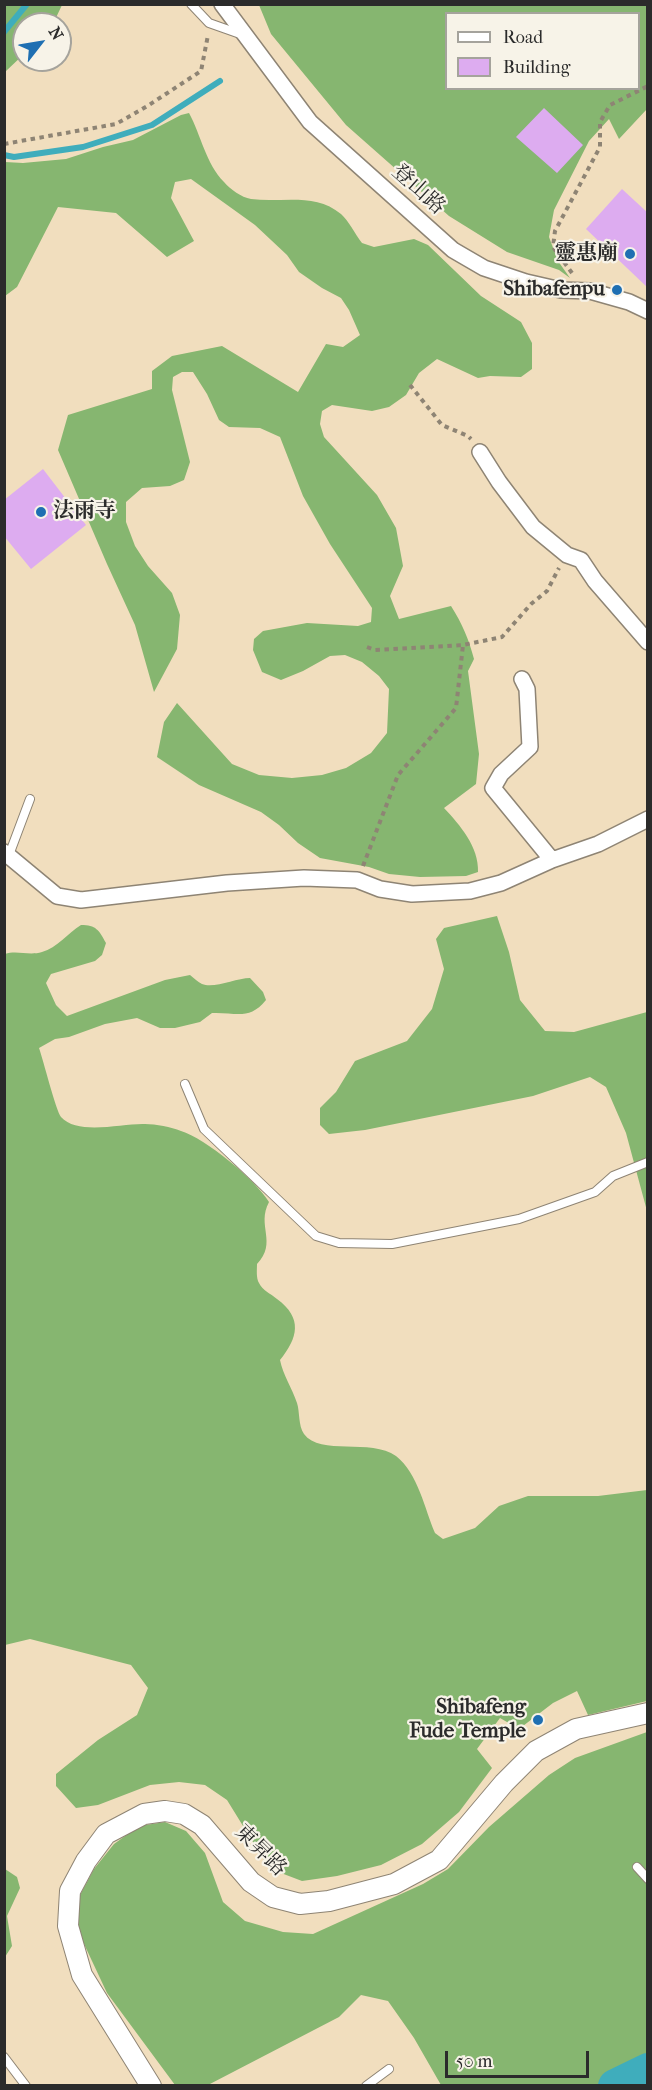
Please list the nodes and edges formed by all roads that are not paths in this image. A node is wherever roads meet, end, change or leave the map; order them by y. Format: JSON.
{"nodes":[{"id":1,"x":191,"y":4,"type":"edge"},
{"id":2,"x":222,"y":4,"type":"edge"},
{"id":3,"x":244,"y":36,"type":"junction"},
{"id":4,"x":648,"y":311,"type":"edge"},
{"id":5,"x":480,"y":452,"type":"road end"},
{"id":6,"x":648,"y":642,"type":"edge"},
{"id":7,"x":522,"y":679,"type":"dead end"},
{"id":8,"x":30,"y":799,"type":"dead end"},
{"id":9,"x":648,"y":819,"type":"edge"},
{"id":10,"x":7,"y":854,"type":"edge"},
{"id":11,"x":552,"y":860,"type":"junction"},
{"id":12,"x":185,"y":1084,"type":"dead end"},
{"id":13,"x":648,"y":1162,"type":"edge"},
{"id":14,"x":648,"y":1713,"type":"edge"},
{"id":15,"x":637,"y":1867,"type":"dead end"},
{"id":16,"x":648,"y":1880,"type":"edge"},
{"id":17,"x":4,"y":2057,"type":"edge"},
{"id":18,"x":389,"y":2069,"type":"dead end"},
{"id":19,"x":26,"y":2085,"type":"edge"},
{"id":20,"x":151,"y":2085,"type":"edge"},
{"id":21,"x":366,"y":2085,"type":"edge"}],
"edges":[{"from":1,"to":3,"type":"lane"},
{"from":2,"to":3,"type":"street","name":"登山路"},
{"from":3,"to":4,"type":"street","name":"登山路"},
{"from":5,"to":6,"type":"street"},
{"from":7,"to":11,"type":"street"},
{"from":8,"to":10,"type":"lane"},
{"from":9,"to":11,"type":"street"},
{"from":10,"to":11,"type":"street"},
{"from":12,"to":13,"type":"lane"},
{"from":14,"to":20,"type":"street","name":"東昇路"},
{"from":15,"to":16,"type":"lane"},
{"from":17,"to":19,"type":"lane"},
{"from":18,"to":21,"type":"lane"}]}
